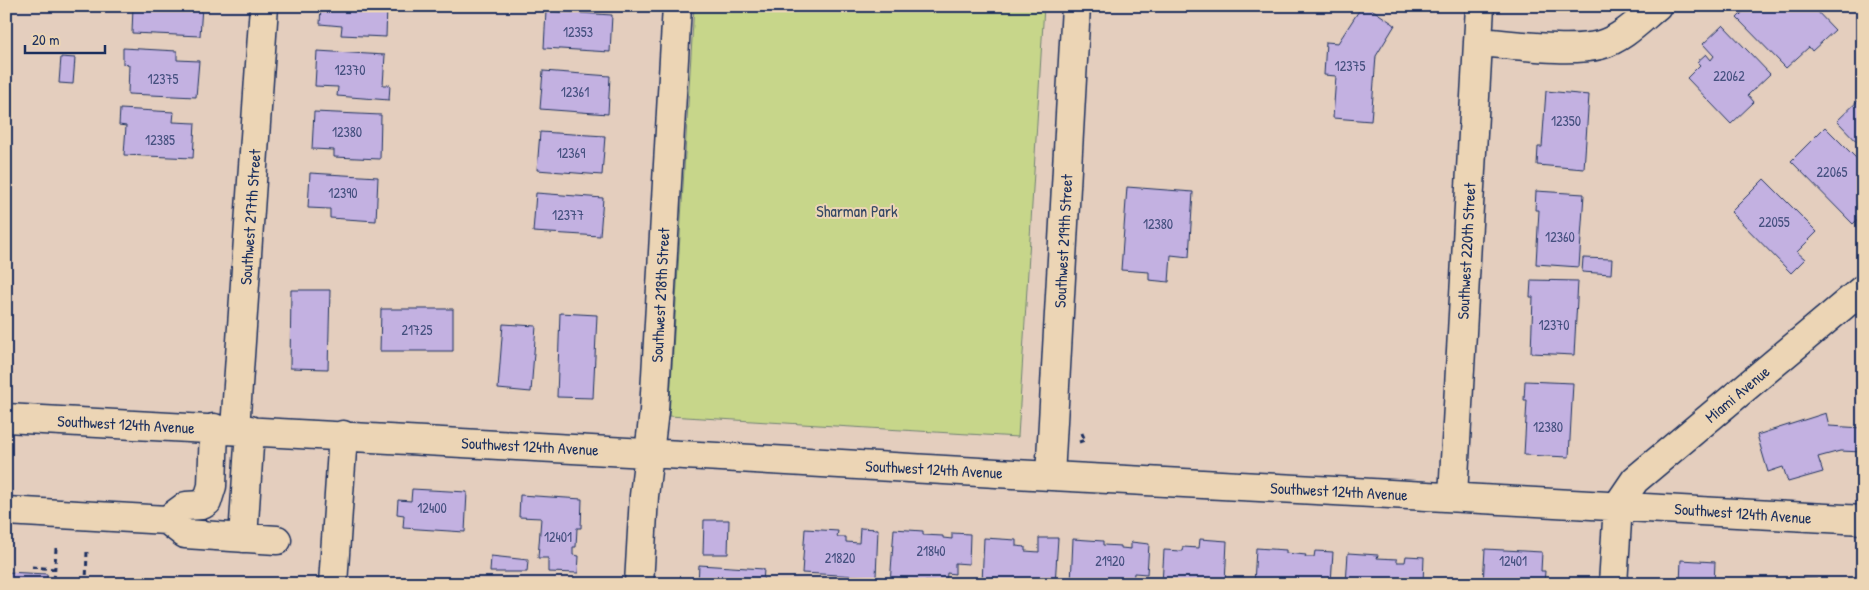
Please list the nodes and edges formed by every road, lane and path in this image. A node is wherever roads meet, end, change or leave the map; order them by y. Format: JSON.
{"nodes":[{"id":1,"x":264,"y":6,"type":"edge"},
{"id":2,"x":677,"y":6,"type":"edge"},
{"id":3,"x":1076,"y":6,"type":"edge"},
{"id":4,"x":1480,"y":6,"type":"edge"},
{"id":5,"x":1657,"y":6,"type":"edge"},
{"id":6,"x":1478,"y":42,"type":"junction"},
{"id":7,"x":1863,"y":289,"type":"edge"},
{"id":8,"x":6,"y":418,"type":"edge"},
{"id":9,"x":233,"y":429,"type":"junction"},
{"id":10,"x":342,"y":435,"type":"junction"},
{"id":11,"x":649,"y":453,"type":"junction"},
{"id":12,"x":1050,"y":476,"type":"junction"},
{"id":13,"x":1453,"y":496,"type":"junction"},
{"id":14,"x":1618,"y":505,"type":"junction"},
{"id":15,"x":6,"y":511,"type":"edge"},
{"id":16,"x":167,"y":520,"type":"junction"},
{"id":17,"x":1863,"y":520,"type":"edge"},
{"id":18,"x":243,"y":538,"type":"junction"},
{"id":19,"x":276,"y":540,"type":"dead end"},
{"id":20,"x":56,"y":548,"type":"dead end"},
{"id":21,"x":88,"y":550,"type":"dead end"},
{"id":22,"x":32,"y":567,"type":"dead end"},
{"id":23,"x":55,"y":569,"type":"junction"},
{"id":24,"x":79,"y":584,"type":"edge"},
{"id":25,"x":86,"y":584,"type":"edge"},
{"id":26,"x":333,"y":584,"type":"edge"},
{"id":27,"x":639,"y":584,"type":"edge"},
{"id":28,"x":1613,"y":584,"type":"edge"}],
"edges":[{"from":1,"to":9,"type":"street","name":"Southwest 217th Street"},
{"from":2,"to":11,"type":"street","name":"Southwest 218th Street"},
{"from":3,"to":12,"type":"street","name":"Southwest 219th Street"},
{"from":4,"to":6,"type":"street","name":"Southwest 220th Street"},
{"from":5,"to":6,"type":"street"},
{"from":6,"to":13,"type":"street","name":"Southwest 220th Street"},
{"from":7,"to":14,"type":"street","name":"Miami Avenue"},
{"from":8,"to":9,"type":"street","name":"Southwest 124th Avenue"},
{"from":9,"to":10,"type":"street","name":"Southwest 124th Avenue"},
{"from":9,"to":16,"type":"street"},
{"from":9,"to":18,"type":"street"},
{"from":10,"to":11,"type":"street","name":"Southwest 124th Avenue"},
{"from":10,"to":26,"type":"street"},
{"from":11,"to":12,"type":"street","name":"Southwest 124th Avenue"},
{"from":11,"to":27,"type":"street","name":"Southwest 218th Street"},
{"from":12,"to":13,"type":"street","name":"Southwest 124th Avenue"},
{"from":13,"to":14,"type":"street","name":"Southwest 124th Avenue"},
{"from":14,"to":17,"type":"street","name":"Southwest 124th Avenue"},
{"from":14,"to":28,"type":"street"},
{"from":15,"to":16,"type":"street"},
{"from":16,"to":18,"type":"street"},
{"from":18,"to":19,"type":"street"},
{"from":20,"to":23,"type":"path"},
{"from":21,"to":25,"type":"path"},
{"from":22,"to":23,"type":"path"},
{"from":23,"to":24,"type":"path"}]}
